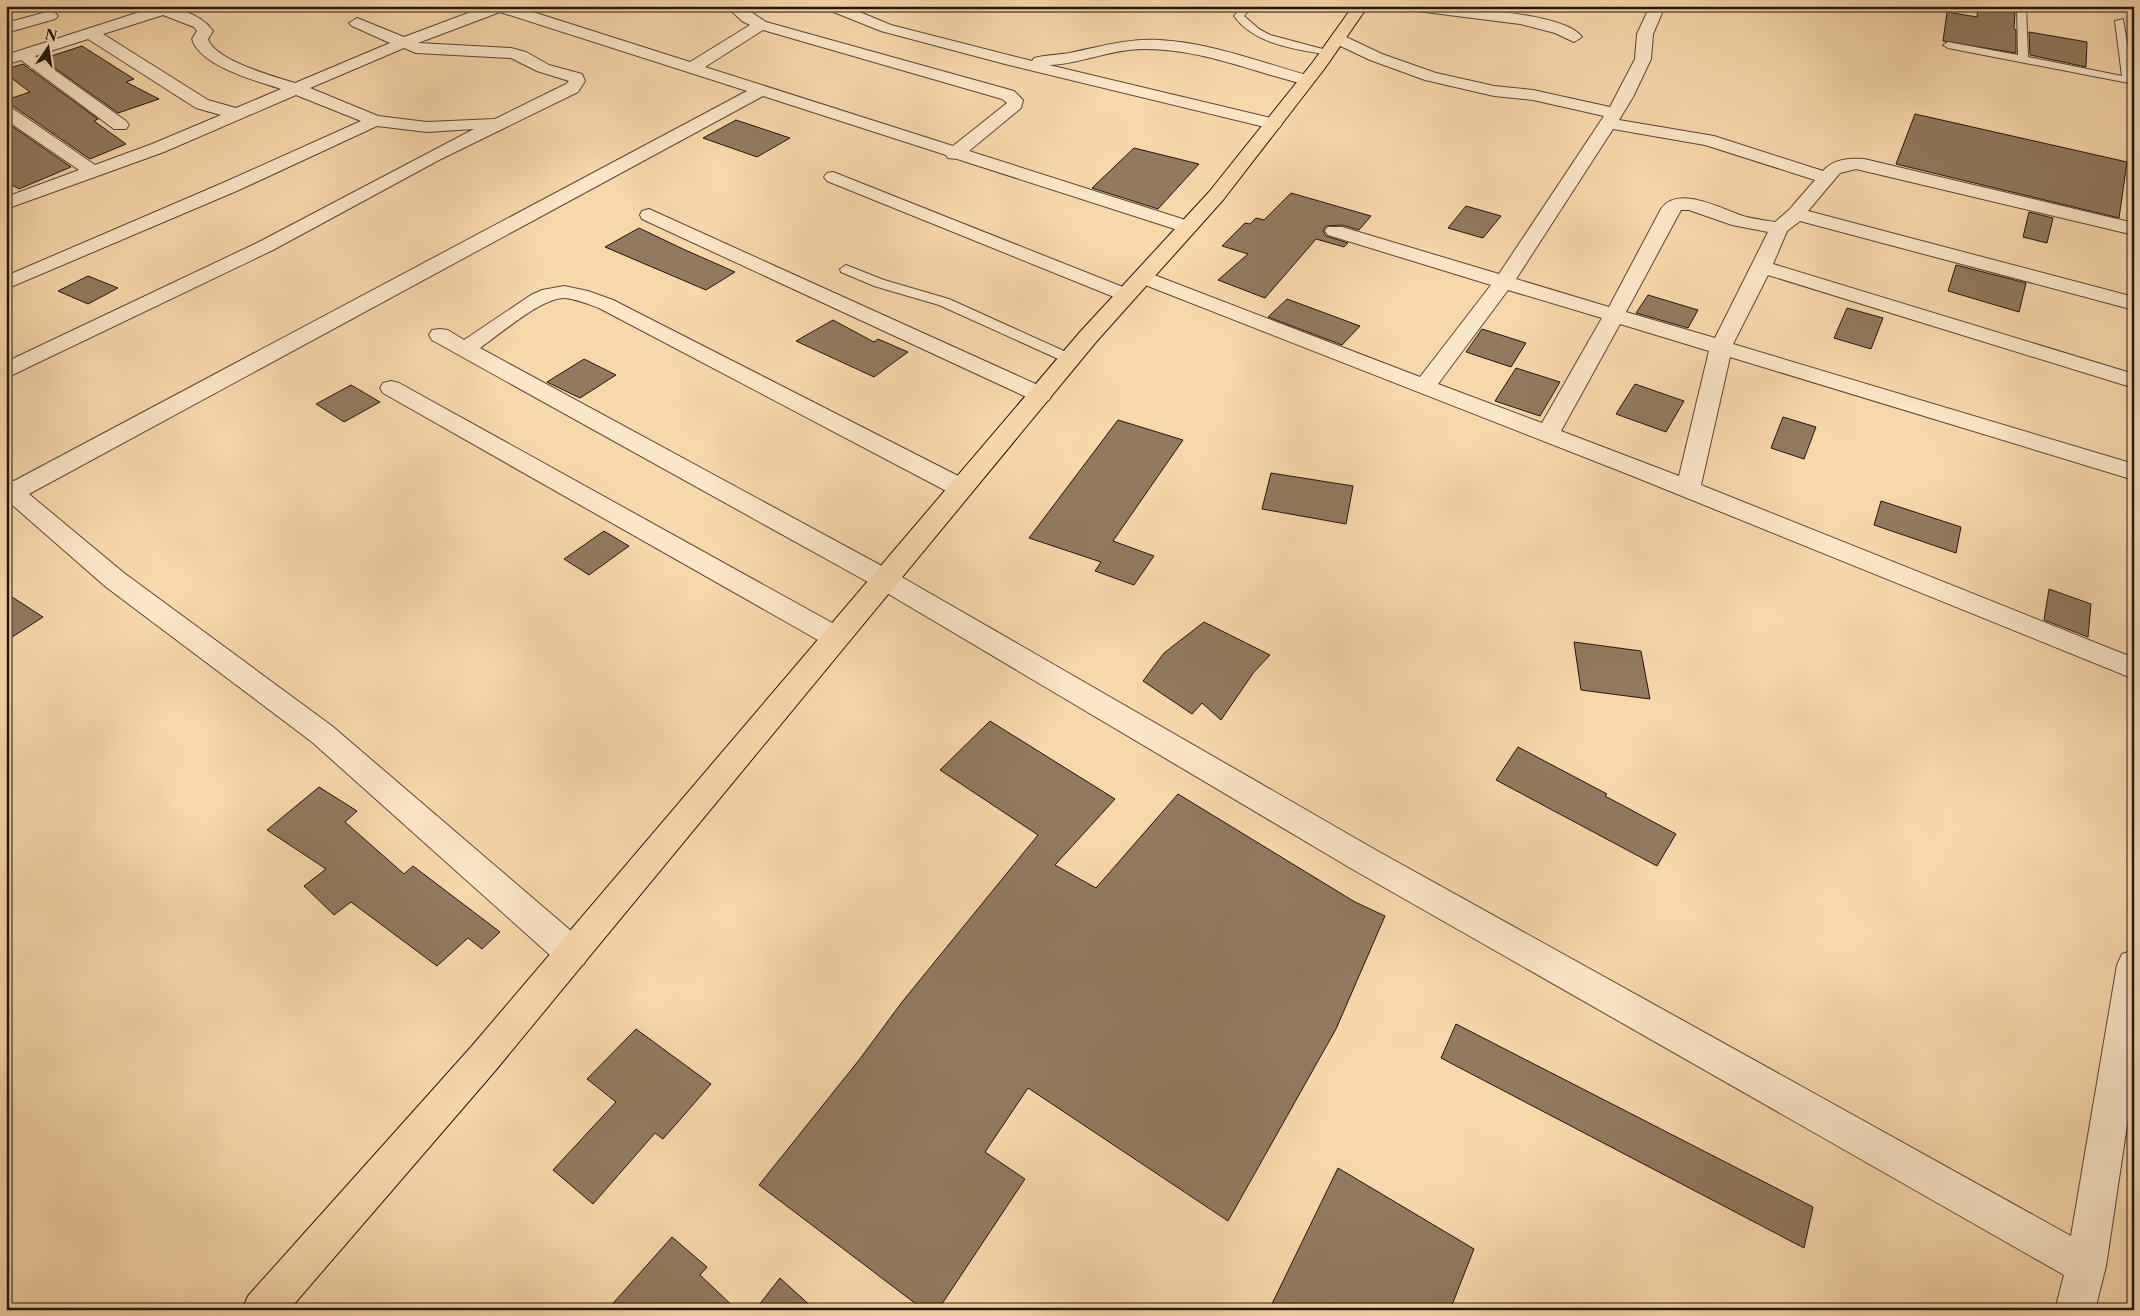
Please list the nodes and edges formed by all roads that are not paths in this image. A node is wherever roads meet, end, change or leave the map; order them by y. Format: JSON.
{"nodes":[{"id":1,"x":501,"y":6,"type":"edge"},
{"id":2,"x":733,"y":6,"type":"edge"},
{"id":3,"x":831,"y":6,"type":"edge"},
{"id":4,"x":1247,"y":6,"type":"edge"},
{"id":5,"x":1361,"y":6,"type":"edge"},
{"id":6,"x":1409,"y":6,"type":"edge"},
{"id":7,"x":1658,"y":6,"type":"edge"},
{"id":8,"x":2022,"y":7,"type":"edge"},
{"id":9,"x":158,"y":8,"type":"edge"},
{"id":10,"x":861,"y":10,"type":"edge"},
{"id":11,"x":50,"y":16,"type":"dead end"},
{"id":12,"x":2120,"y":21,"type":"dead end"},
{"id":13,"x":357,"y":24,"type":"dead end"},
{"id":14,"x":761,"y":25,"type":"junction"},
{"id":15,"x":6,"y":28,"type":"edge"},
{"id":16,"x":90,"y":33,"type":"junction"},
{"id":17,"x":1574,"y":37,"type":"dead end"},
{"id":18,"x":403,"y":44,"type":"junction"},
{"id":19,"x":1333,"y":45,"type":"junction"},
{"id":20,"x":1948,"y":45,"type":"dead end"},
{"id":21,"x":24,"y":55,"type":"junction"},
{"id":22,"x":6,"y":60,"type":"edge"},
{"id":23,"x":2023,"y":60,"type":"junction"},
{"id":24,"x":1011,"y":61,"type":"junction"},
{"id":25,"x":692,"y":68,"type":"junction"},
{"id":26,"x":1307,"y":80,"type":"junction"},
{"id":27,"x":2131,"y":81,"type":"edge"},
{"id":28,"x":297,"y":89,"type":"junction"},
{"id":29,"x":762,"y":90,"type":"junction"},
{"id":30,"x":6,"y":112,"type":"edge"},
{"id":31,"x":238,"y":114,"type":"junction"},
{"id":32,"x":1611,"y":118,"type":"junction"},
{"id":33,"x":375,"y":121,"type":"junction"},
{"id":34,"x":499,"y":123,"type":"junction"},
{"id":35,"x":1273,"y":124,"type":"junction"},
{"id":36,"x":120,"y":126,"type":"dead end"},
{"id":37,"x":954,"y":154,"type":"junction"},
{"id":38,"x":92,"y":171,"type":"junction"},
{"id":39,"x":833,"y":177,"type":"dead end"},
{"id":40,"x":1827,"y":178,"type":"junction"},
{"id":41,"x":6,"y":186,"type":"edge"},
{"id":42,"x":24,"y":197,"type":"junction"},
{"id":43,"x":6,"y":203,"type":"edge"},
{"id":44,"x":1796,"y":214,"type":"junction"},
{"id":45,"x":649,"y":215,"type":"dead end"},
{"id":46,"x":1188,"y":227,"type":"junction"},
{"id":47,"x":1779,"y":228,"type":"junction"},
{"id":48,"x":2134,"y":229,"type":"edge"},
{"id":49,"x":1335,"y":231,"type":"dead end"},
{"id":50,"x":1762,"y":267,"type":"junction"},
{"id":51,"x":846,"y":269,"type":"dead end"},
{"id":52,"x":1504,"y":282,"type":"junction"},
{"id":53,"x":6,"y":283,"type":"edge"},
{"id":54,"x":1134,"y":286,"type":"junction"},
{"id":55,"x":2134,"y":304,"type":"edge"},
{"id":56,"x":1614,"y":316,"type":"junction"},
{"id":57,"x":440,"y":335,"type":"dead end"},
{"id":58,"x":1721,"y":347,"type":"junction"},
{"id":59,"x":465,"y":349,"type":"junction"},
{"id":60,"x":1070,"y":358,"type":"junction"},
{"id":61,"x":6,"y":371,"type":"edge"},
{"id":62,"x":2134,"y":381,"type":"edge"},
{"id":63,"x":1424,"y":387,"type":"junction"},
{"id":64,"x":392,"y":388,"type":"dead end"},
{"id":65,"x":1041,"y":395,"type":"junction"},
{"id":66,"x":1547,"y":434,"type":"junction"},
{"id":67,"x":2134,"y":472,"type":"edge"},
{"id":68,"x":961,"y":488,"type":"junction"},
{"id":69,"x":1688,"y":490,"type":"junction"},
{"id":70,"x":9,"y":492,"type":"edge"},
{"id":71,"x":884,"y":579,"type":"junction"},
{"id":72,"x":835,"y":637,"type":"junction"},
{"id":73,"x":2134,"y":669,"type":"edge"},
{"id":74,"x":572,"y":953,"type":"junction"},
{"id":75,"x":2134,"y":966,"type":"edge"},
{"id":76,"x":2086,"y":1266,"type":"junction"},
{"id":77,"x":262,"y":1310,"type":"edge"},
{"id":78,"x":2075,"y":1310,"type":"edge"}],
"edges":[{"from":1,"to":18,"type":"street"},
{"from":1,"to":25,"type":"street"},
{"from":2,"to":14,"type":"street"},
{"from":3,"to":10,"type":"street"},
{"from":4,"to":19,"type":"lane"},
{"from":5,"to":19,"type":"main road"},
{"from":6,"to":17,"type":"street"},
{"from":7,"to":32,"type":"street"},
{"from":8,"to":23,"type":"lane"},
{"from":9,"to":16,"type":"street"},
{"from":9,"to":28,"type":"street"},
{"from":10,"to":24,"type":"street"},
{"from":11,"to":15,"type":"street"},
{"from":12,"to":27,"type":"lane"},
{"from":13,"to":18,"type":"street"},
{"from":14,"to":25,"type":"street"},
{"from":14,"to":37,"type":"street"},
{"from":16,"to":21,"type":"street"},
{"from":16,"to":31,"type":"street"},
{"from":18,"to":28,"type":"street"},
{"from":18,"to":34,"type":"street"},
{"from":19,"to":26,"type":"main road"},
{"from":19,"to":32,"type":"street"},
{"from":20,"to":23,"type":"lane"},
{"from":21,"to":22,"type":"street"},
{"from":21,"to":36,"type":"street"},
{"from":23,"to":27,"type":"lane"},
{"from":24,"to":26,"type":"street"},
{"from":24,"to":35,"type":"street"},
{"from":25,"to":29,"type":"street"},
{"from":26,"to":35,"type":"main road"},
{"from":28,"to":31,"type":"street"},
{"from":28,"to":33,"type":"street"},
{"from":29,"to":37,"type":"street"},
{"from":29,"to":70,"type":"street"},
{"from":30,"to":38,"type":"street"},
{"from":31,"to":38,"type":"street"},
{"from":32,"to":40,"type":"street"},
{"from":32,"to":52,"type":"street"},
{"from":33,"to":34,"type":"street"},
{"from":33,"to":53,"type":"street"},
{"from":34,"to":61,"type":"street"},
{"from":35,"to":46,"type":"main road"},
{"from":37,"to":46,"type":"street"},
{"from":38,"to":42,"type":"street"},
{"from":39,"to":54,"type":"street"},
{"from":40,"to":44,"type":"street"},
{"from":40,"to":48,"type":"street"},
{"from":41,"to":42,"type":"street"},
{"from":42,"to":43,"type":"street"},
{"from":44,"to":47,"type":"street"},
{"from":44,"to":55,"type":"street"},
{"from":45,"to":65,"type":"street"},
{"from":46,"to":54,"type":"main road"},
{"from":47,"to":50,"type":"street"},
{"from":47,"to":56,"type":"street"},
{"from":49,"to":52,"type":"street"},
{"from":50,"to":58,"type":"street"},
{"from":50,"to":62,"type":"street"},
{"from":51,"to":60,"type":"lane"},
{"from":52,"to":56,"type":"street"},
{"from":52,"to":63,"type":"street"},
{"from":54,"to":60,"type":"main road"},
{"from":54,"to":63,"type":"street"},
{"from":56,"to":58,"type":"street"},
{"from":56,"to":66,"type":"street"},
{"from":57,"to":59,"type":"street"},
{"from":58,"to":67,"type":"street"},
{"from":58,"to":69,"type":"street"},
{"from":59,"to":68,"type":"street"},
{"from":59,"to":71,"type":"street"},
{"from":60,"to":65,"type":"main road"},
{"from":63,"to":66,"type":"street"},
{"from":64,"to":72,"type":"street"},
{"from":65,"to":68,"type":"main road"},
{"from":66,"to":69,"type":"street"},
{"from":68,"to":71,"type":"main road"},
{"from":69,"to":73,"type":"street"},
{"from":70,"to":74,"type":"street"},
{"from":71,"to":72,"type":"main road"},
{"from":71,"to":76,"type":"street"},
{"from":72,"to":74,"type":"main road"},
{"from":74,"to":77,"type":"main road"},
{"from":75,"to":76,"type":"street"},
{"from":76,"to":78,"type":"street"}]}
